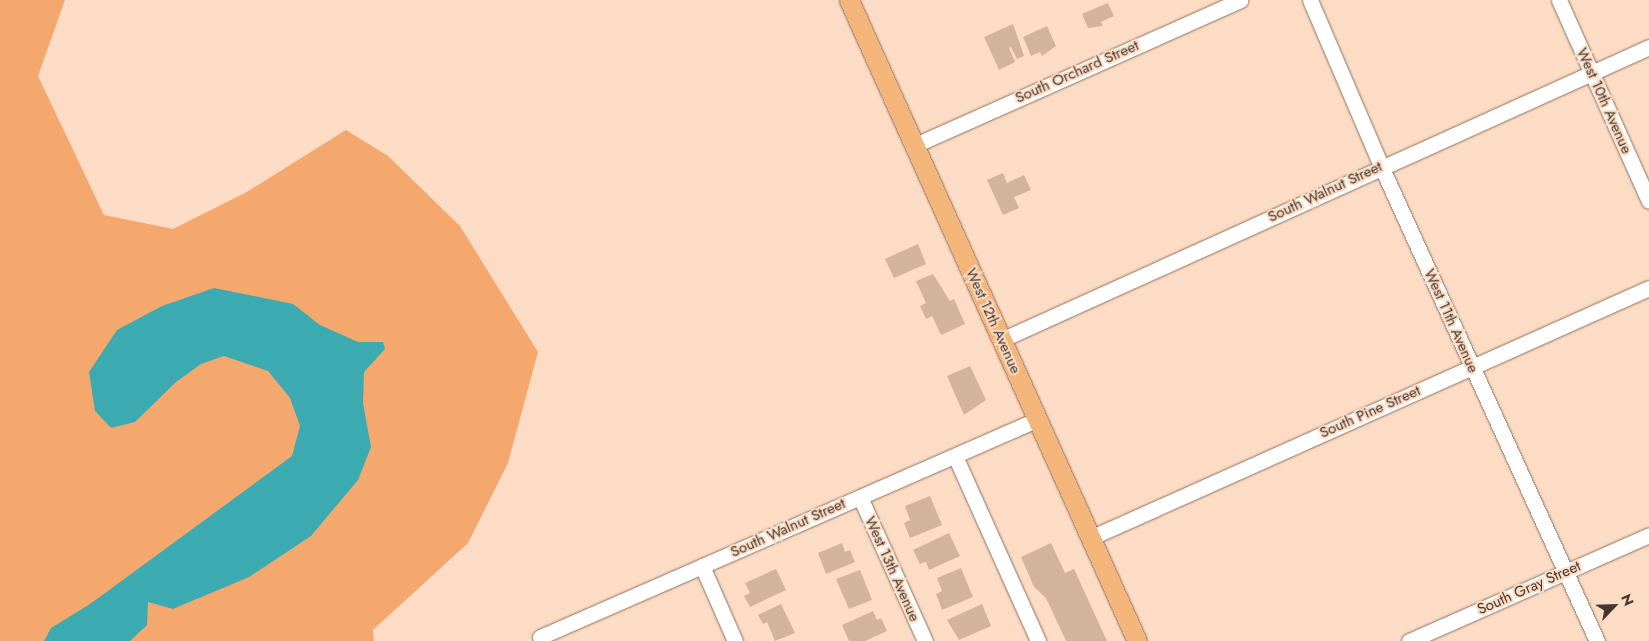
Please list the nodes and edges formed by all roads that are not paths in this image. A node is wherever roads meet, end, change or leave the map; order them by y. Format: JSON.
{"nodes":[{"id":1,"x":849,"y":0,"type":"edge"},
{"id":2,"x":1240,"y":0,"type":"edge"},
{"id":3,"x":1310,"y":0,"type":"edge"},
{"id":4,"x":1559,"y":0,"type":"edge"},
{"id":5,"x":1649,"y":47,"type":"edge"},
{"id":6,"x":1591,"y":72,"type":"junction"},
{"id":7,"x":915,"y":145,"type":"junction"},
{"id":8,"x":1381,"y":166,"type":"junction"},
{"id":9,"x":1649,"y":201,"type":"edge"},
{"id":10,"x":1649,"y":288,"type":"edge"},
{"id":11,"x":1001,"y":340,"type":"junction"},
{"id":12,"x":1472,"y":366,"type":"junction"},
{"id":13,"x":1036,"y":420,"type":"junction"},
{"id":14,"x":955,"y":456,"type":"junction"},
{"id":15,"x":860,"y":497,"type":"junction"},
{"id":16,"x":1649,"y":535,"type":"edge"},
{"id":17,"x":1090,"y":538,"type":"junction"},
{"id":18,"x":702,"y":566,"type":"junction"},
{"id":19,"x":1566,"y":573,"type":"junction"},
{"id":20,"x":540,"y":637,"type":"dead end"},
{"id":21,"x":736,"y":641,"type":"edge"},
{"id":22,"x":925,"y":641,"type":"edge"},
{"id":23,"x":1038,"y":641,"type":"edge"},
{"id":24,"x":1137,"y":641,"type":"edge"},
{"id":25,"x":1409,"y":641,"type":"edge"},
{"id":26,"x":1597,"y":641,"type":"edge"}],
"edges":[{"from":1,"to":7,"type":"main road","name":"West 12th Avenue"},
{"from":2,"to":7,"type":"street","name":"South Orchard Street"},
{"from":3,"to":8,"type":"street","name":"West 11th Avenue"},
{"from":4,"to":6,"type":"street","name":"West 10th Avenue"},
{"from":5,"to":6,"type":"street","name":"South Walnut Street"},
{"from":6,"to":8,"type":"street","name":"South Walnut Street"},
{"from":6,"to":9,"type":"street","name":"West 10th Avenue"},
{"from":7,"to":11,"type":"main road","name":"West 12th Avenue"},
{"from":8,"to":11,"type":"street","name":"South Walnut Street"},
{"from":8,"to":12,"type":"street","name":"West 11th Avenue"},
{"from":10,"to":12,"type":"street","name":"South Pine Street"},
{"from":11,"to":13,"type":"main road","name":"West 12th Avenue"},
{"from":12,"to":17,"type":"street","name":"South Pine Street"},
{"from":12,"to":19,"type":"street","name":"West 11th Avenue"},
{"from":13,"to":14,"type":"street","name":"South Walnut Street"},
{"from":13,"to":17,"type":"main road","name":"West 12th Avenue"},
{"from":14,"to":15,"type":"street","name":"South Walnut Street"},
{"from":14,"to":23,"type":"street"},
{"from":15,"to":18,"type":"street","name":"South Walnut Street"},
{"from":15,"to":22,"type":"street","name":"West 13th Avenue"},
{"from":16,"to":19,"type":"street","name":"South Gray Street"},
{"from":17,"to":24,"type":"main road","name":"West 12th Avenue"},
{"from":18,"to":20,"type":"street","name":"South Walnut Street"},
{"from":18,"to":21,"type":"street"},
{"from":19,"to":25,"type":"street","name":"South Gray Street"},
{"from":19,"to":26,"type":"street","name":"West 11th Avenue"}]}
